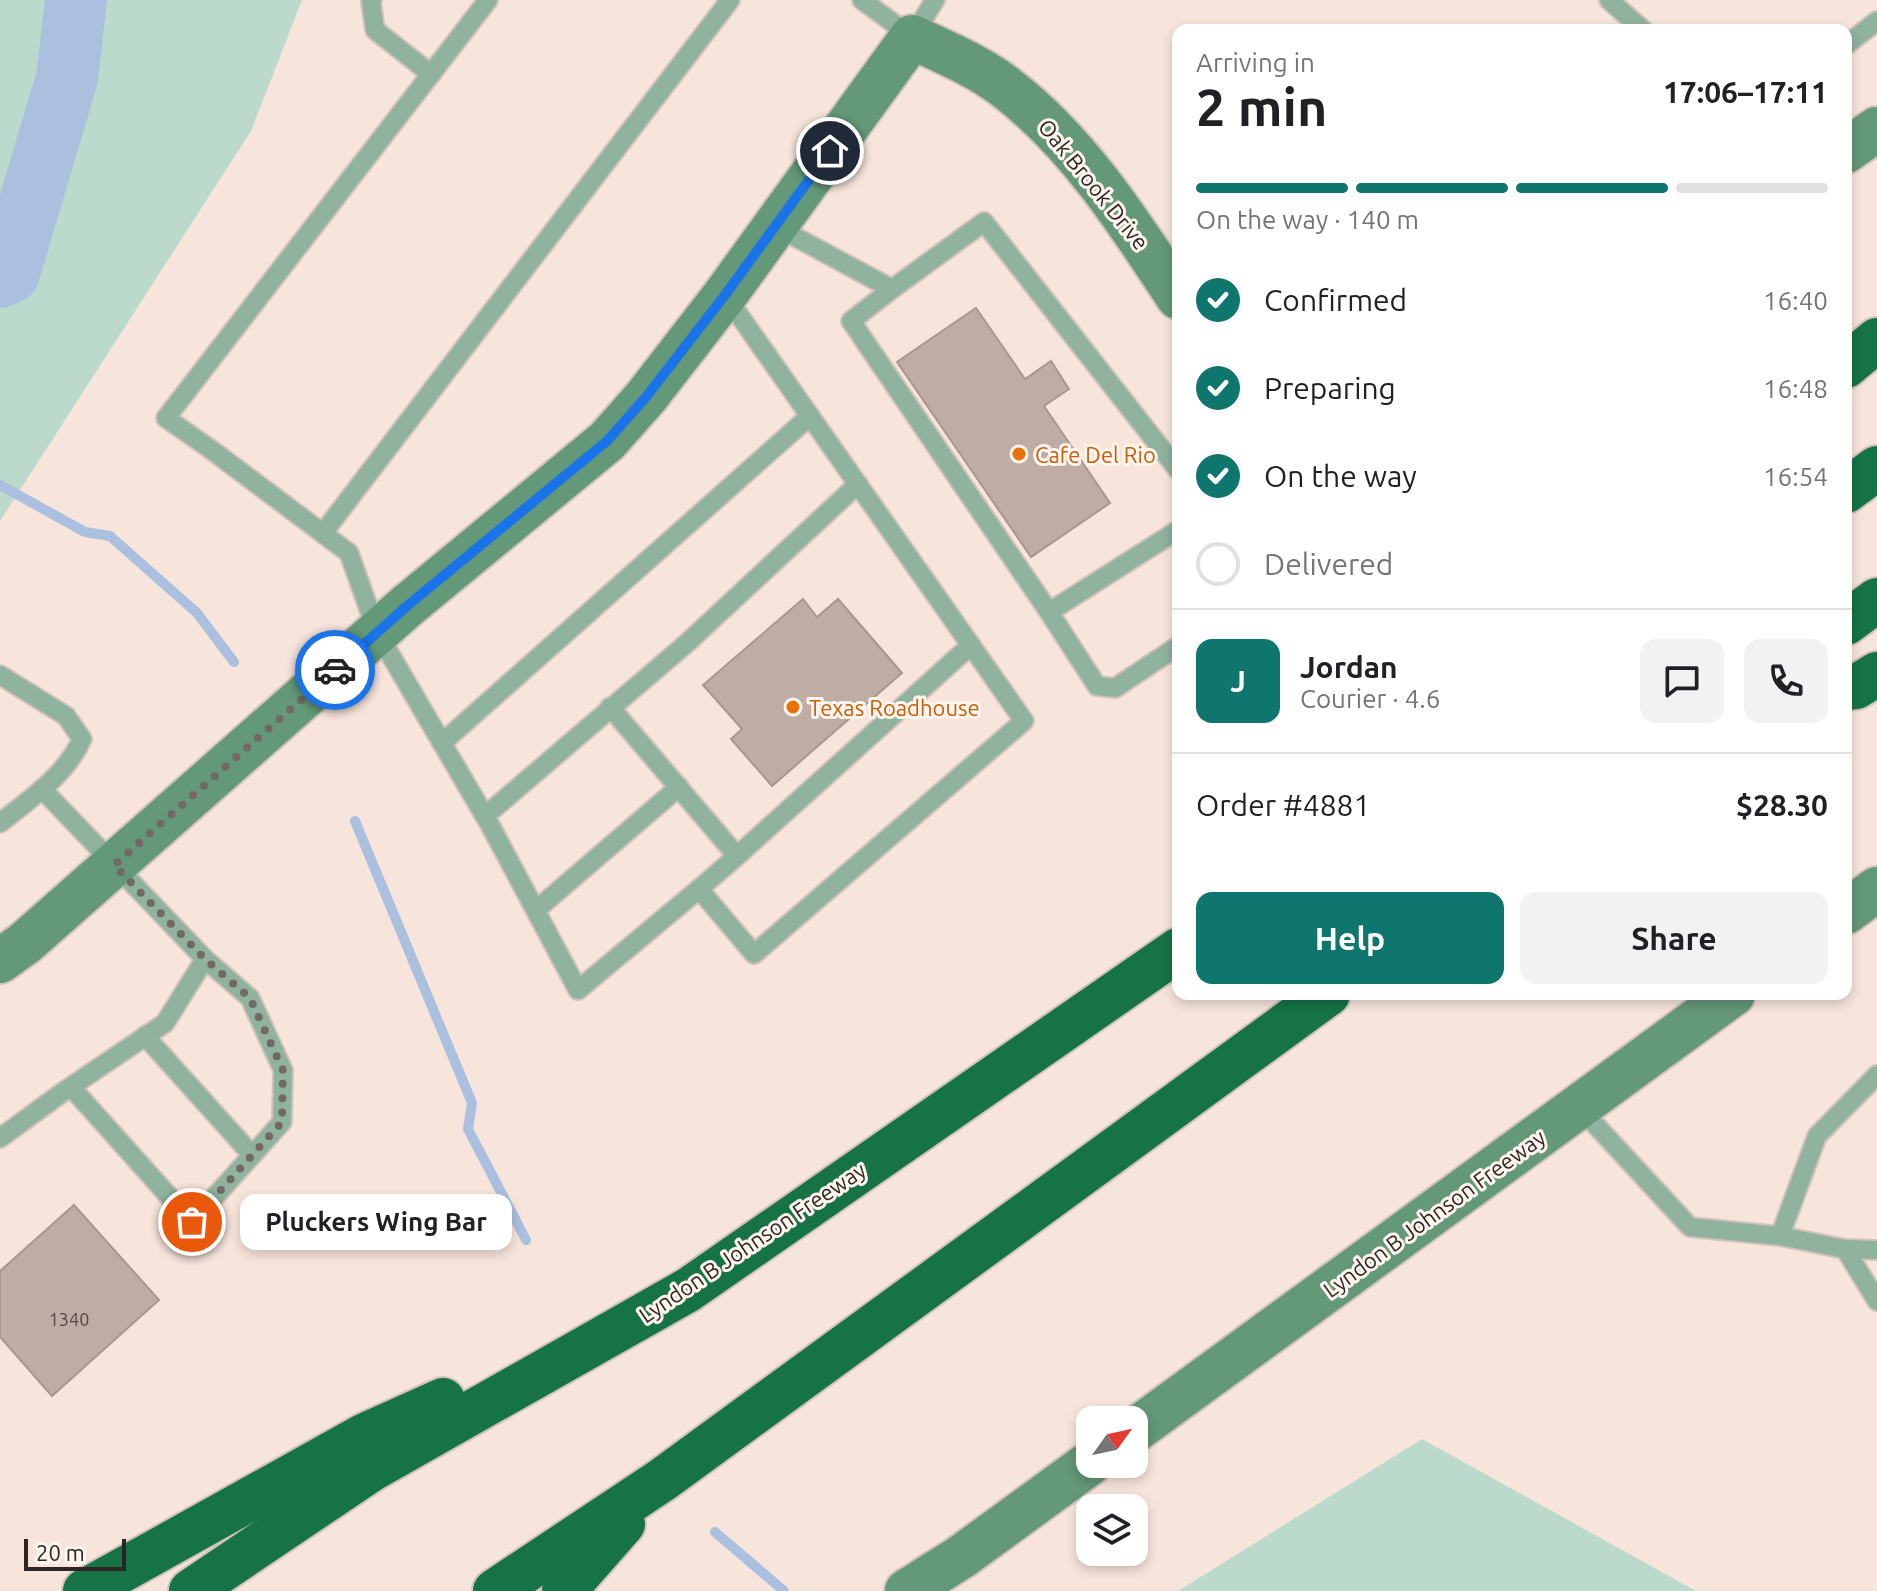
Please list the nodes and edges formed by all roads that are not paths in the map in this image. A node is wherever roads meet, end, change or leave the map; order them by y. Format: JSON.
{"nodes":[{"id":1,"x":372,"y":0,"type":"edge"},
{"id":2,"x":488,"y":0,"type":"edge"},
{"id":3,"x":730,"y":0,"type":"edge"},
{"id":4,"x":862,"y":0,"type":"edge"},
{"id":5,"x":935,"y":0,"type":"edge"},
{"id":6,"x":1609,"y":0,"type":"edge"},
{"id":7,"x":1877,"y":21,"type":"edge"},
{"id":8,"x":1636,"y":24,"type":"edge"},
{"id":9,"x":912,"y":37,"type":"junction"},
{"id":10,"x":1852,"y":40,"type":"edge"},
{"id":11,"x":431,"y":74,"type":"junction"},
{"id":12,"x":1877,"y":129,"type":"edge"},
{"id":13,"x":1852,"y":147,"type":"edge"},
{"id":14,"x":775,"y":226,"type":"junction"},
{"id":15,"x":1172,"y":288,"type":"edge"},
{"id":16,"x":892,"y":289,"type":"junction"},
{"id":17,"x":725,"y":295,"type":"junction"},
{"id":18,"x":1877,"y":340,"type":"edge"},
{"id":19,"x":1852,"y":361,"type":"edge"},
{"id":20,"x":810,"y":416,"type":"junction"},
{"id":21,"x":1172,"y":462,"type":"edge"},
{"id":22,"x":1877,"y":468,"type":"edge"},
{"id":23,"x":858,"y":484,"type":"junction"},
{"id":24,"x":1852,"y":487,"type":"edge"},
{"id":25,"x":323,"y":533,"type":"junction"},
{"id":26,"x":1172,"y":534,"type":"edge"},
{"id":27,"x":1877,"y":600,"type":"edge"},
{"id":28,"x":1049,"y":612,"type":"junction"},
{"id":29,"x":1852,"y":619,"type":"edge"},
{"id":30,"x":377,"y":632,"type":"junction"},
{"id":31,"x":971,"y":645,"type":"junction"},
{"id":32,"x":1172,"y":650,"type":"edge"},
{"id":33,"x":1877,"y":674,"type":"edge"},
{"id":34,"x":0,"y":675,"type":"edge"},
{"id":35,"x":1852,"y":687,"type":"edge"},
{"id":36,"x":610,"y":707,"type":"junction"},
{"id":37,"x":442,"y":743,"type":"junction"},
{"id":38,"x":679,"y":787,"type":"junction"},
{"id":39,"x":42,"y":789,"type":"junction"},
{"id":40,"x":485,"y":816,"type":"junction"},
{"id":41,"x":0,"y":823,"type":"edge"},
{"id":42,"x":737,"y":856,"type":"junction"},
{"id":43,"x":114,"y":865,"type":"junction"},
{"id":44,"x":699,"y":889,"type":"junction"},
{"id":45,"x":1877,"y":889,"type":"edge"},
{"id":46,"x":1852,"y":908,"type":"edge"},
{"id":47,"x":536,"y":910,"type":"junction"},
{"id":48,"x":1172,"y":945,"type":"edge"},
{"id":49,"x":1172,"y":954,"type":"edge"},
{"id":50,"x":205,"y":959,"type":"junction"},
{"id":51,"x":0,"y":961,"type":"edge"},
{"id":52,"x":1130,"y":982,"type":"junction"},
{"id":53,"x":1320,"y":1000,"type":"edge"},
{"id":54,"x":1725,"y":1000,"type":"edge"},
{"id":55,"x":145,"y":1036,"type":"junction"},
{"id":56,"x":1877,"y":1075,"type":"edge"},
{"id":57,"x":71,"y":1087,"type":"junction"},
{"id":58,"x":1579,"y":1107,"type":"junction"},
{"id":59,"x":0,"y":1138,"type":"edge"},
{"id":60,"x":252,"y":1155,"type":"junction"},
{"id":61,"x":1780,"y":1236,"type":"junction"},
{"id":62,"x":1845,"y":1249,"type":"junction"},
{"id":63,"x":1877,"y":1250,"type":"edge"},
{"id":64,"x":688,"y":1290,"type":"junction"},
{"id":65,"x":1877,"y":1301,"type":"edge"},
{"id":66,"x":1148,"y":1421,"type":"edge"},
{"id":67,"x":1076,"y":1473,"type":"edge"},
{"id":68,"x":662,"y":1480,"type":"junction"},
{"id":69,"x":85,"y":1591,"type":"edge"},
{"id":70,"x":191,"y":1591,"type":"edge"},
{"id":71,"x":495,"y":1591,"type":"edge"},
{"id":72,"x":564,"y":1591,"type":"edge"},
{"id":73,"x":907,"y":1591,"type":"edge"}],
"edges":[{"from":1,"to":11,"type":"lane"},
{"from":2,"to":11,"type":"lane"},
{"from":3,"to":25,"type":"lane"},
{"from":4,"to":9,"type":"lane"},
{"from":5,"to":9,"type":"lane"},
{"from":6,"to":8,"type":"lane"},
{"from":7,"to":10,"type":"lane"},
{"from":9,"to":14,"type":"street"},
{"from":9,"to":15,"type":"street","name":"Oak Brook Drive"},
{"from":11,"to":25,"type":"lane"},
{"from":12,"to":13,"type":"street"},
{"from":14,"to":16,"type":"lane"},
{"from":14,"to":17,"type":"street"},
{"from":16,"to":21,"type":"lane"},
{"from":16,"to":28,"type":"lane"},
{"from":17,"to":20,"type":"lane"},
{"from":17,"to":30,"type":"street"},
{"from":18,"to":19,"type":"highway"},
{"from":20,"to":23,"type":"lane"},
{"from":20,"to":37,"type":"lane"},
{"from":22,"to":24,"type":"highway"},
{"from":23,"to":31,"type":"lane"},
{"from":23,"to":36,"type":"lane"},
{"from":25,"to":30,"type":"lane"},
{"from":26,"to":28,"type":"lane"},
{"from":27,"to":29,"type":"highway"},
{"from":28,"to":32,"type":"lane"},
{"from":30,"to":37,"type":"lane"},
{"from":30,"to":43,"type":"street"},
{"from":31,"to":42,"type":"lane"},
{"from":31,"to":44,"type":"lane"},
{"from":33,"to":35,"type":"highway"},
{"from":34,"to":39,"type":"lane"},
{"from":36,"to":38,"type":"lane"},
{"from":36,"to":40,"type":"lane"},
{"from":37,"to":40,"type":"lane"},
{"from":38,"to":42,"type":"lane"},
{"from":38,"to":47,"type":"lane"},
{"from":39,"to":41,"type":"lane"},
{"from":39,"to":43,"type":"lane"},
{"from":40,"to":47,"type":"lane"},
{"from":42,"to":44,"type":"lane"},
{"from":43,"to":50,"type":"lane"},
{"from":43,"to":51,"type":"street"},
{"from":44,"to":47,"type":"lane"},
{"from":45,"to":46,"type":"street"},
{"from":48,"to":52,"type":"highway"},
{"from":49,"to":52,"type":"highway","name":"Lyndon B Johnson Freeway"},
{"from":50,"to":55,"type":"lane"},
{"from":50,"to":60,"type":"lane"},
{"from":52,"to":64,"type":"highway","name":"Lyndon B Johnson Freeway"},
{"from":53,"to":68,"type":"highway"},
{"from":54,"to":58,"type":"street","name":"Lyndon B Johnson Freeway"},
{"from":55,"to":57,"type":"lane"},
{"from":55,"to":60,"type":"lane"},
{"from":56,"to":61,"type":"lane"},
{"from":57,"to":59,"type":"lane"},
{"from":57,"to":60,"type":"lane"},
{"from":58,"to":61,"type":"lane"},
{"from":58,"to":66,"type":"street","name":"Lyndon B Johnson Freeway"},
{"from":61,"to":62,"type":"lane"},
{"from":62,"to":63,"type":"lane"},
{"from":62,"to":65,"type":"lane"},
{"from":64,"to":69,"type":"highway"},
{"from":64,"to":70,"type":"highway","name":"Lyndon B Johnson Freeway"},
{"from":67,"to":73,"type":"street"},
{"from":68,"to":71,"type":"highway"},
{"from":68,"to":72,"type":"highway"}]}
